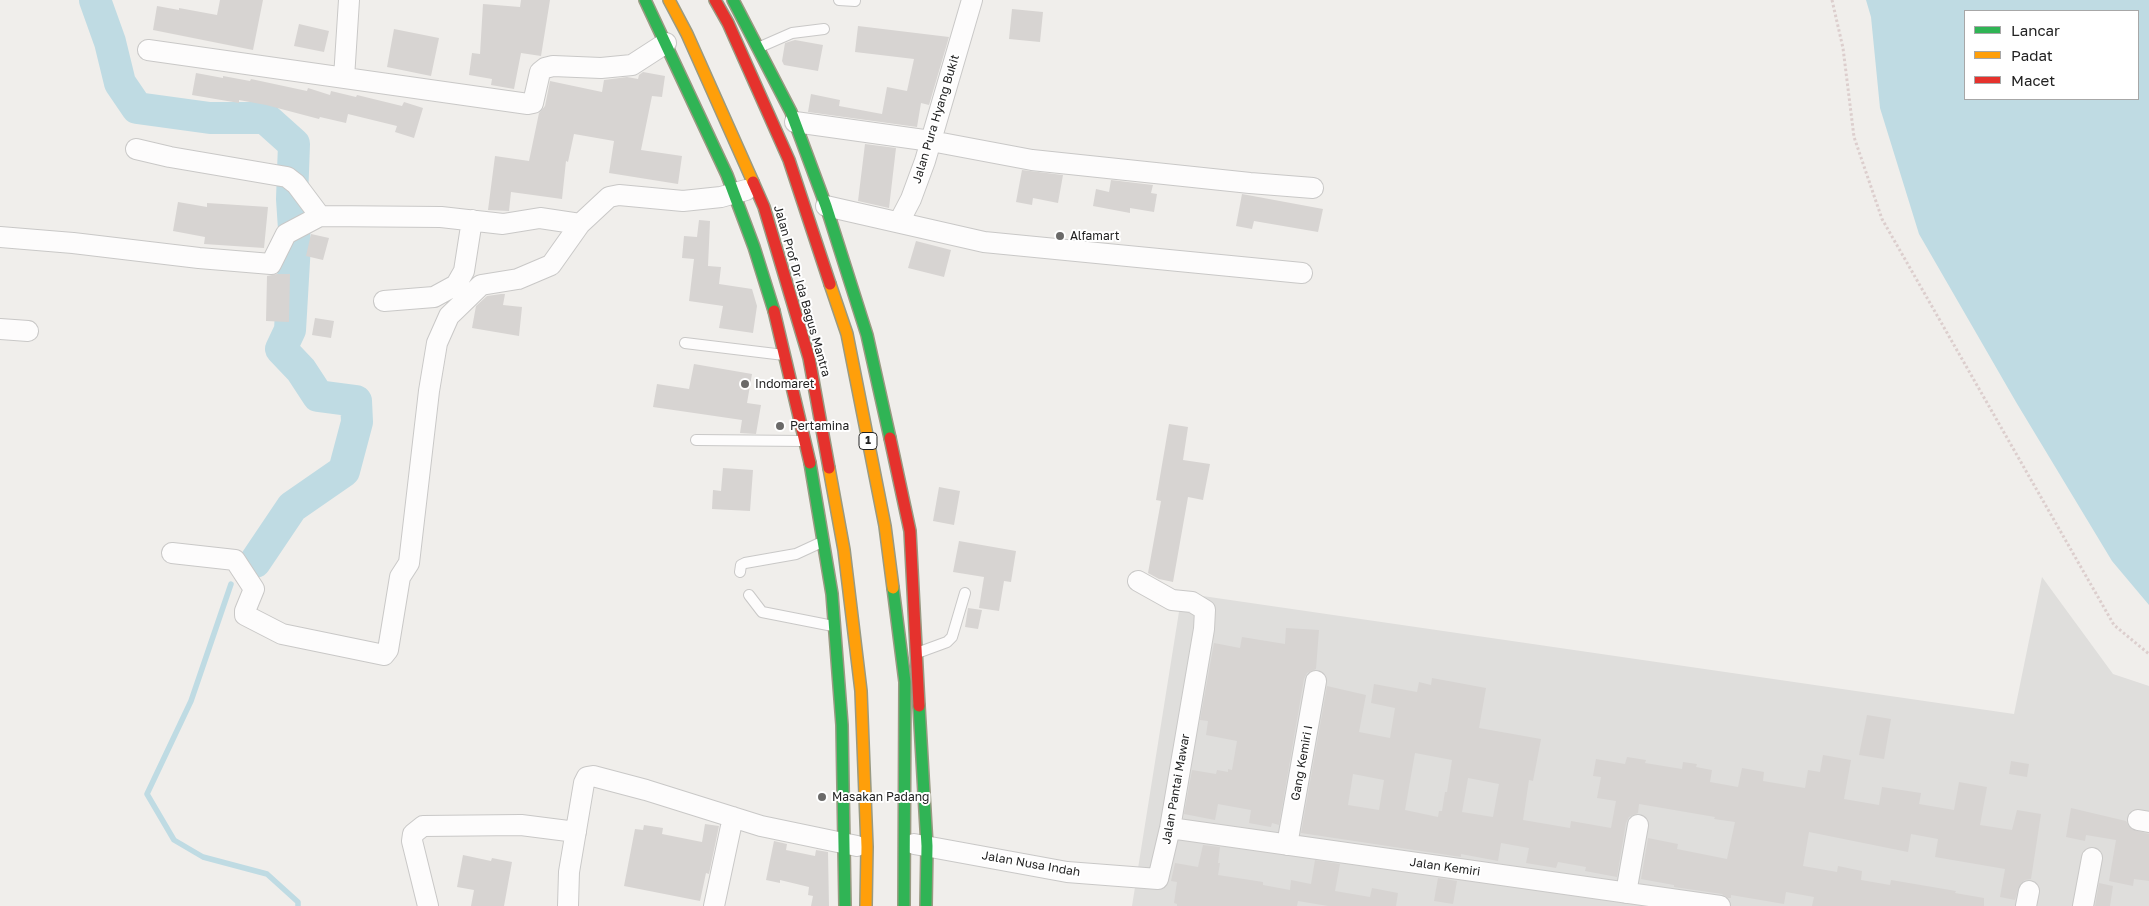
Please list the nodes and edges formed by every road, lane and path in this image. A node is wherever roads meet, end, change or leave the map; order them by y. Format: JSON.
{"nodes":[{"id":1,"x":348,"y":0,"type":"edge"},
{"id":2,"x":644,"y":0,"type":"edge"},
{"id":3,"x":669,"y":0,"type":"edge"},
{"id":4,"x":715,"y":0,"type":"edge"},
{"id":5,"x":733,"y":0,"type":"edge"},
{"id":6,"x":839,"y":0,"type":"edge"},
{"id":7,"x":972,"y":0,"type":"edge"},
{"id":8,"x":1832,"y":0,"type":"edge"},
{"id":9,"x":855,"y":2,"type":"dead end"},
{"id":10,"x":824,"y":29,"type":"dead end"},
{"id":11,"x":666,"y":43,"type":"junction"},
{"id":12,"x":759,"y":48,"type":"junction"},
{"id":13,"x":148,"y":50,"type":"dead end"},
{"id":14,"x":344,"y":78,"type":"junction"},
{"id":15,"x":795,"y":122,"type":"junction"},
{"id":16,"x":931,"y":142,"type":"junction"},
{"id":17,"x":136,"y":149,"type":"dead end"},
{"id":18,"x":755,"y":187,"type":"junction"},
{"id":19,"x":1313,"y":188,"type":"dead end"},
{"id":20,"x":734,"y":193,"type":"junction"},
{"id":21,"x":826,"y":206,"type":"junction"},
{"id":22,"x":315,"y":218,"type":"junction"},
{"id":23,"x":472,"y":220,"type":"junction"},
{"id":24,"x":899,"y":222,"type":"junction"},
{"id":25,"x":580,"y":224,"type":"junction"},
{"id":26,"x":0,"y":237,"type":"edge"},
{"id":27,"x":1302,"y":273,"type":"dead end"},
{"id":28,"x":384,"y":301,"type":"dead end"},
{"id":29,"x":0,"y":329,"type":"edge"},
{"id":30,"x":28,"y":331,"type":"dead end"},
{"id":31,"x":685,"y":343,"type":"dead end"},
{"id":32,"x":785,"y":355,"type":"junction"},
{"id":33,"x":696,"y":440,"type":"dead end"},
{"id":34,"x":805,"y":440,"type":"junction"},
{"id":35,"x":824,"y":541,"type":"junction"},
{"id":36,"x":172,"y":553,"type":"dead end"},
{"id":37,"x":740,"y":572,"type":"dead end"},
{"id":38,"x":1138,"y":581,"type":"dead end"},
{"id":39,"x":965,"y":593,"type":"dead end"},
{"id":40,"x":749,"y":595,"type":"dead end"},
{"id":41,"x":834,"y":626,"type":"junction"},
{"id":42,"x":854,"y":630,"type":"junction"},
{"id":43,"x":916,"y":654,"type":"junction"},
{"id":44,"x":2149,"y":654,"type":"edge"},
{"id":45,"x":1316,"y":681,"type":"dead end"},
{"id":46,"x":733,"y":817,"type":"junction"},
{"id":47,"x":1638,"y":825,"type":"dead end"},
{"id":48,"x":1170,"y":828,"type":"junction"},
{"id":49,"x":576,"y":832,"type":"junction"},
{"id":50,"x":904,"y":843,"type":"junction"},
{"id":51,"x":845,"y":844,"type":"junction"},
{"id":52,"x":1288,"y":845,"type":"junction"},
{"id":53,"x":927,"y":846,"type":"junction"},
{"id":54,"x":867,"y":847,"type":"junction"},
{"id":55,"x":2092,"y":858,"type":"dead end"},
{"id":56,"x":1158,"y":879,"type":"joint"},
{"id":57,"x":1626,"y":893,"type":"junction"},
{"id":58,"x":1688,"y":904,"type":"edge"},
{"id":59,"x":428,"y":906,"type":"edge"},
{"id":60,"x":568,"y":906,"type":"edge"},
{"id":61,"x":714,"y":906,"type":"edge"},
{"id":62,"x":845,"y":906,"type":"edge"},
{"id":63,"x":866,"y":906,"type":"edge"},
{"id":64,"x":904,"y":906,"type":"edge"},
{"id":65,"x":926,"y":906,"type":"edge"},
{"id":66,"x":1720,"y":906,"type":"edge"},
{"id":67,"x":2083,"y":906,"type":"edge"}],
"edges":[{"from":1,"to":14,"type":"street"},
{"from":2,"to":11,"type":"main road"},
{"from":3,"to":18,"type":"main road","name":"Jalan Prof Dr Ida Bagus Mantra"},
{"from":4,"to":50,"type":"main road","name":"Jalan Prof Dr Ida Bagus Mantra","number":"1"},
{"from":5,"to":12,"type":"main road"},
{"from":6,"to":9,"type":"lane"},
{"from":7,"to":16,"type":"street","name":"Jalan Pura Hyang Bukit"},
{"from":8,"to":44,"type":"path"},
{"from":10,"to":12,"type":"lane"},
{"from":11,"to":14,"type":"street"},
{"from":11,"to":20,"type":"main road"},
{"from":12,"to":15,"type":"main road"},
{"from":13,"to":14,"type":"street"},
{"from":15,"to":16,"type":"street"},
{"from":15,"to":21,"type":"main road"},
{"from":16,"to":19,"type":"street"},
{"from":16,"to":24,"type":"street","name":"Jalan Pura Hyang Bukit"},
{"from":17,"to":22,"type":"street"},
{"from":18,"to":20,"type":"street"},
{"from":18,"to":42,"type":"main road","name":"Jalan Prof Dr Ida Bagus Mantra"},
{"from":20,"to":25,"type":"street"},
{"from":20,"to":32,"type":"main road"},
{"from":21,"to":24,"type":"street"},
{"from":21,"to":43,"type":"main road"},
{"from":22,"to":23,"type":"street"},
{"from":22,"to":26,"type":"street"},
{"from":23,"to":25,"type":"street"},
{"from":23,"to":28,"type":"street"},
{"from":24,"to":27,"type":"street"},
{"from":25,"to":36,"type":"street"},
{"from":29,"to":30,"type":"street"},
{"from":31,"to":32,"type":"lane"},
{"from":32,"to":34,"type":"main road"},
{"from":33,"to":34,"type":"lane"},
{"from":34,"to":35,"type":"main road"},
{"from":35,"to":37,"type":"lane"},
{"from":35,"to":41,"type":"main road"},
{"from":38,"to":48,"type":"street","name":"Jalan Pantai Mawar"},
{"from":39,"to":43,"type":"lane"},
{"from":40,"to":41,"type":"lane"},
{"from":41,"to":42,"type":"lane"},
{"from":41,"to":51,"type":"main road"},
{"from":42,"to":54,"type":"main road","name":"Jalan Prof Dr Ida Bagus Mantra"},
{"from":43,"to":53,"type":"main road"},
{"from":45,"to":52,"type":"street","name":"Gang Kemiri I"},
{"from":46,"to":49,"type":"street"},
{"from":46,"to":51,"type":"street"},
{"from":46,"to":61,"type":"street"},
{"from":47,"to":57,"type":"street"},
{"from":48,"to":52,"type":"street","name":"Jalan Kemiri"},
{"from":48,"to":56,"type":"street","name":"Jalan Pantai Mawar"},
{"from":49,"to":59,"type":"street"},
{"from":49,"to":60,"type":"street"},
{"from":50,"to":53,"type":"street","name":"Jalan Nusa Indah"},
{"from":50,"to":64,"type":"main road","name":"Jalan Prof Dr Ida Bagus Mantra","number":"1"},
{"from":51,"to":54,"type":"street"},
{"from":51,"to":62,"type":"main road"},
{"from":52,"to":57,"type":"street","name":"Jalan Kemiri"},
{"from":53,"to":56,"type":"street","name":"Jalan Nusa Indah"},
{"from":53,"to":65,"type":"main road"},
{"from":54,"to":63,"type":"main road","name":"Jalan Prof Dr Ida Bagus Mantra"},
{"from":55,"to":67,"type":"street"},
{"from":57,"to":58,"type":"street","name":"Jalan Kemiri"},
{"from":58,"to":66,"type":"street","name":"Jalan Kemiri"}]}
